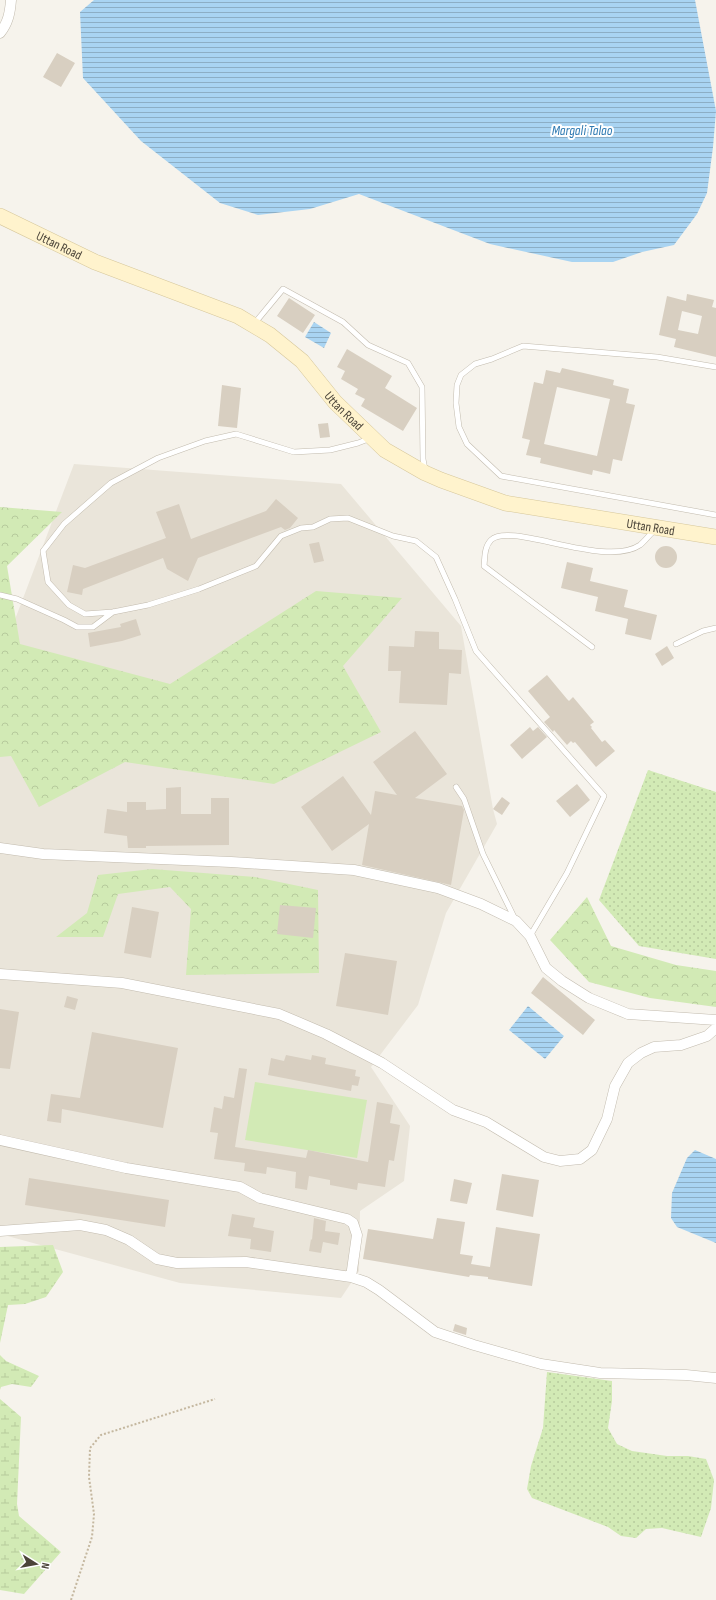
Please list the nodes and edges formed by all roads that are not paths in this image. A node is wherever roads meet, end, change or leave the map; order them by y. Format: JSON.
{"nodes":[{"id":1,"x":11,"y":0,"type":"edge"},
{"id":2,"x":0,"y":33,"type":"edge"},
{"id":3,"x":0,"y":216,"type":"edge"},
{"id":4,"x":253,"y":325,"type":"junction"},
{"id":5,"x":716,"y":367,"type":"edge"},
{"id":6,"x":372,"y":438,"type":"junction"},
{"id":7,"x":425,"y":473,"type":"junction"},
{"id":8,"x":716,"y":515,"type":"edge"},
{"id":9,"x":657,"y":528,"type":"junction"},
{"id":10,"x":716,"y":537,"type":"edge"},
{"id":11,"x":0,"y":595,"type":"edge"},
{"id":12,"x":113,"y":612,"type":"junction"},
{"id":13,"x":716,"y":628,"type":"edge"},
{"id":14,"x":676,"y":644,"type":"dead end"},
{"id":15,"x":592,"y":647,"type":"dead end"},
{"id":16,"x":456,"y":788,"type":"dead end"},
{"id":17,"x":0,"y":848,"type":"edge"},
{"id":18,"x":516,"y":921,"type":"junction"},
{"id":19,"x":530,"y":936,"type":"junction"},
{"id":20,"x":0,"y":974,"type":"edge"},
{"id":21,"x":716,"y":1020,"type":"edge"},
{"id":22,"x":716,"y":1028,"type":"edge"},
{"id":23,"x":0,"y":1140,"type":"edge"},
{"id":24,"x":0,"y":1231,"type":"edge"},
{"id":25,"x":351,"y":1277,"type":"junction"},
{"id":26,"x":716,"y":1378,"type":"edge"}],
"edges":[{"from":1,"to":2,"type":"street"},
{"from":3,"to":4,"type":"main road","name":"Uttan Road"},
{"from":4,"to":6,"type":"main road","name":"Uttan Road"},
{"from":4,"to":7,"type":"lane"},
{"from":5,"to":8,"type":"lane"},
{"from":6,"to":7,"type":"main road","name":"Uttan Road"},
{"from":6,"to":12,"type":"lane"},
{"from":7,"to":9,"type":"main road","name":"Uttan Road"},
{"from":9,"to":10,"type":"main road","name":"Uttan Road"},
{"from":9,"to":15,"type":"lane"},
{"from":11,"to":12,"type":"lane"},
{"from":12,"to":19,"type":"lane"},
{"from":13,"to":14,"type":"lane"},
{"from":16,"to":18,"type":"lane"},
{"from":17,"to":18,"type":"street"},
{"from":18,"to":19,"type":"street"},
{"from":19,"to":21,"type":"street"},
{"from":20,"to":22,"type":"street"},
{"from":23,"to":25,"type":"street"},
{"from":24,"to":25,"type":"street"},
{"from":25,"to":26,"type":"street"}]}
